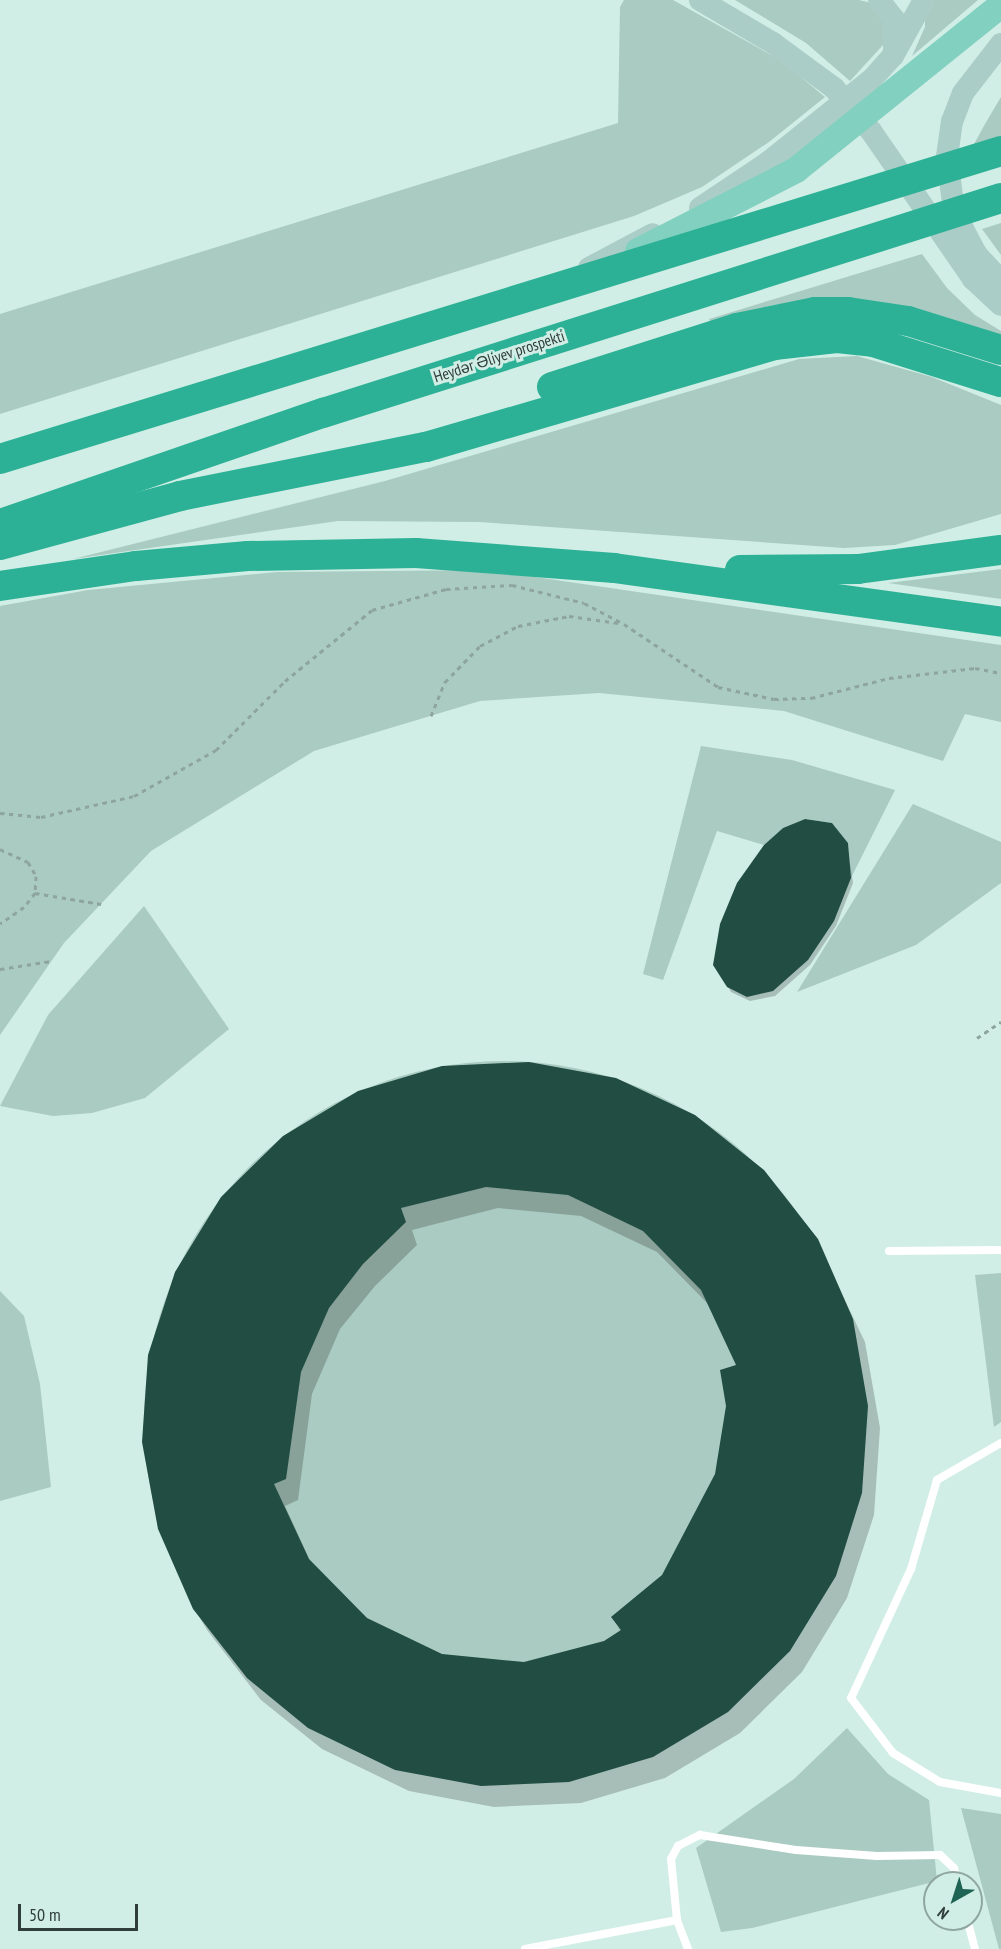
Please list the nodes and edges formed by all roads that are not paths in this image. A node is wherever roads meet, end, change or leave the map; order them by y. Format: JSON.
{"nodes":[{"id":1,"x":700,"y":0,"type":"edge"},
{"id":2,"x":879,"y":0,"type":"edge"},
{"id":3,"x":924,"y":0,"type":"edge"},
{"id":4,"x":1001,"y":5,"type":"edge"},
{"id":5,"x":1001,"y":44,"type":"edge"},
{"id":6,"x":893,"y":56,"type":"junction"},
{"id":7,"x":1001,"y":67,"type":"edge"},
{"id":8,"x":948,"y":147,"type":"junction"},
{"id":9,"x":1001,"y":151,"type":"edge"},
{"id":10,"x":1001,"y":198,"type":"edge"},
{"id":11,"x":1001,"y":281,"type":"edge"},
{"id":12,"x":544,"y":292,"type":"junction"},
{"id":13,"x":1001,"y":305,"type":"edge"},
{"id":14,"x":1001,"y":350,"type":"edge"},
{"id":15,"x":1001,"y":382,"type":"edge"},
{"id":16,"x":0,"y":459,"type":"edge"},
{"id":17,"x":180,"y":496,"type":"junction"},
{"id":18,"x":0,"y":524,"type":"edge"},
{"id":19,"x":0,"y":545,"type":"edge"},
{"id":20,"x":1001,"y":550,"type":"edge"},
{"id":21,"x":614,"y":568,"type":"junction"},
{"id":22,"x":0,"y":586,"type":"edge"},
{"id":23,"x":1001,"y":622,"type":"edge"},
{"id":24,"x":1001,"y":1250,"type":"edge"},
{"id":25,"x":889,"y":1251,"type":"dead end"},
{"id":26,"x":1001,"y":1443,"type":"edge"},
{"id":27,"x":1001,"y":1793,"type":"edge"},
{"id":28,"x":955,"y":1871,"type":"edge"},
{"id":29,"x":677,"y":1920,"type":"junction"},
{"id":30,"x":970,"y":1931,"type":"edge"},
{"id":31,"x":525,"y":1949,"type":"edge"},
{"id":32,"x":688,"y":1949,"type":"edge"},
{"id":33,"x":975,"y":1949,"type":"edge"}],
"edges":[{"from":1,"to":13,"type":"main road"},
{"from":2,"to":6,"type":"main road"},
{"from":3,"to":6,"type":"main road"},
{"from":4,"to":12,"type":"main road"},
{"from":5,"to":8,"type":"main road"},
{"from":6,"to":12,"type":"main road"},
{"from":7,"to":8,"type":"main road"},
{"from":8,"to":11,"type":"main road"},
{"from":9,"to":12,"type":"highway"},
{"from":10,"to":18,"type":"highway","name":"Heydər Əliyev prospekti"},
{"from":12,"to":16,"type":"highway"},
{"from":14,"to":17,"type":"highway"},
{"from":15,"to":17,"type":"highway"},
{"from":17,"to":19,"type":"highway"},
{"from":20,"to":21,"type":"highway"},
{"from":21,"to":22,"type":"highway"},
{"from":21,"to":23,"type":"highway"},
{"from":24,"to":25,"type":"lane"},
{"from":26,"to":27,"type":"lane"},
{"from":28,"to":29,"type":"lane"},
{"from":29,"to":31,"type":"lane"},
{"from":29,"to":32,"type":"lane"},
{"from":30,"to":33,"type":"lane"}]}
